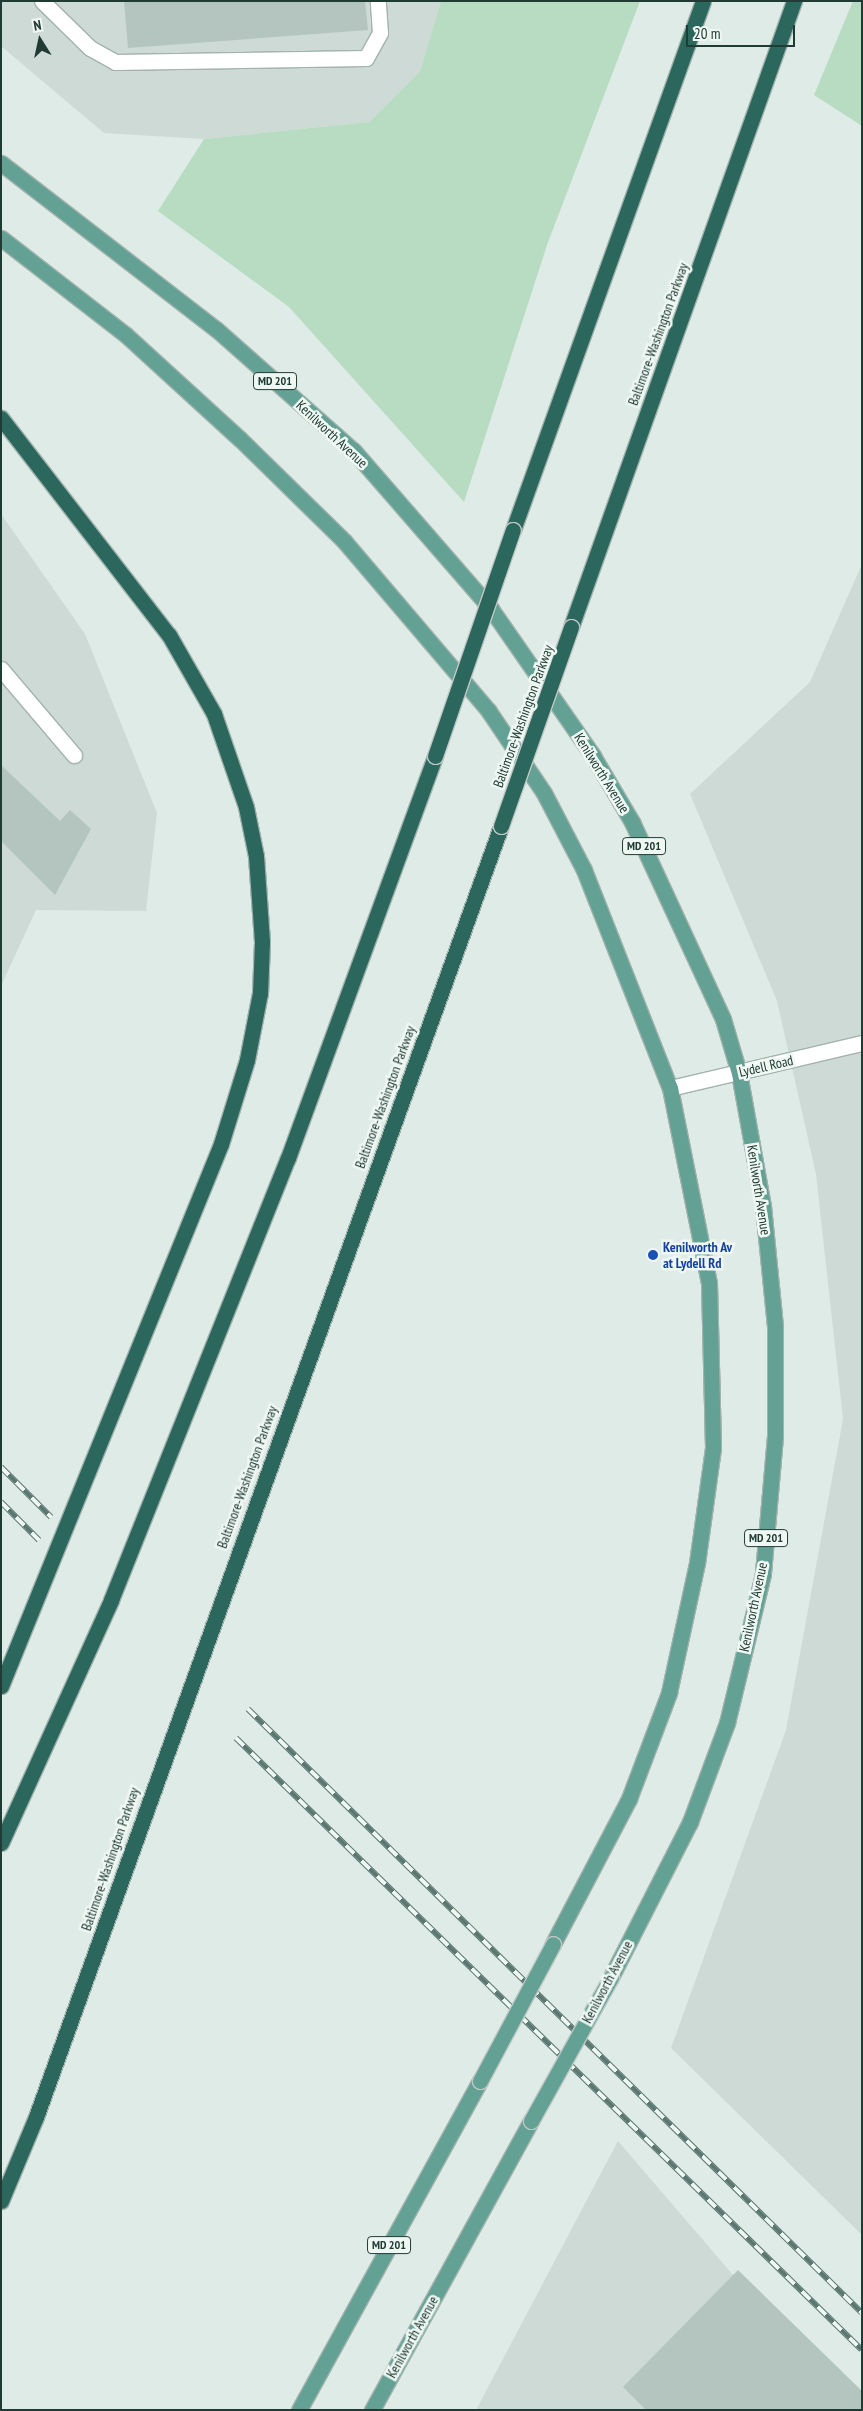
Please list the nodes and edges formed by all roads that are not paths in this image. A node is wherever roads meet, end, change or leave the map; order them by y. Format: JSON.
{"nodes":[{"id":1,"x":42,"y":1,"type":"edge"},
{"id":2,"x":378,"y":1,"type":"edge"},
{"id":3,"x":703,"y":1,"type":"edge"},
{"id":4,"x":794,"y":1,"type":"edge"},
{"id":5,"x":1,"y":162,"type":"edge"},
{"id":6,"x":1,"y":238,"type":"edge"},
{"id":7,"x":1,"y":418,"type":"edge"},
{"id":8,"x":1,"y":669,"type":"edge"},
{"id":9,"x":74,"y":755,"type":"dead end"},
{"id":10,"x":862,"y":1043,"type":"edge"},
{"id":11,"x":739,"y":1072,"type":"junction"},
{"id":12,"x":670,"y":1088,"type":"junction"},
{"id":13,"x":1,"y":1686,"type":"edge"},
{"id":14,"x":1,"y":1843,"type":"edge"},
{"id":15,"x":1,"y":2201,"type":"edge"},
{"id":16,"x":299,"y":2410,"type":"edge"},
{"id":17,"x":372,"y":2410,"type":"edge"}],
"edges":[{"from":1,"to":2,"type":"street"},
{"from":3,"to":14,"type":"highway","bridge":true},
{"from":4,"to":15,"type":"highway","name":"Baltimore-Washington Parkway","bridge":true},
{"from":5,"to":11,"type":"main road","name":"Kenilworth Avenue","number":"MD 201"},
{"from":6,"to":12,"type":"main road","number":"MD 201"},
{"from":7,"to":13,"type":"highway"},
{"from":8,"to":9,"type":"street"},
{"from":10,"to":11,"type":"street","name":"Lydell Road"},
{"from":11,"to":12,"type":"street","name":"Lydell Road"},
{"from":11,"to":17,"type":"main road","name":"Kenilworth Avenue","number":"MD 201","bridge":true},
{"from":12,"to":16,"type":"main road","number":"MD 201","bridge":true}]}
